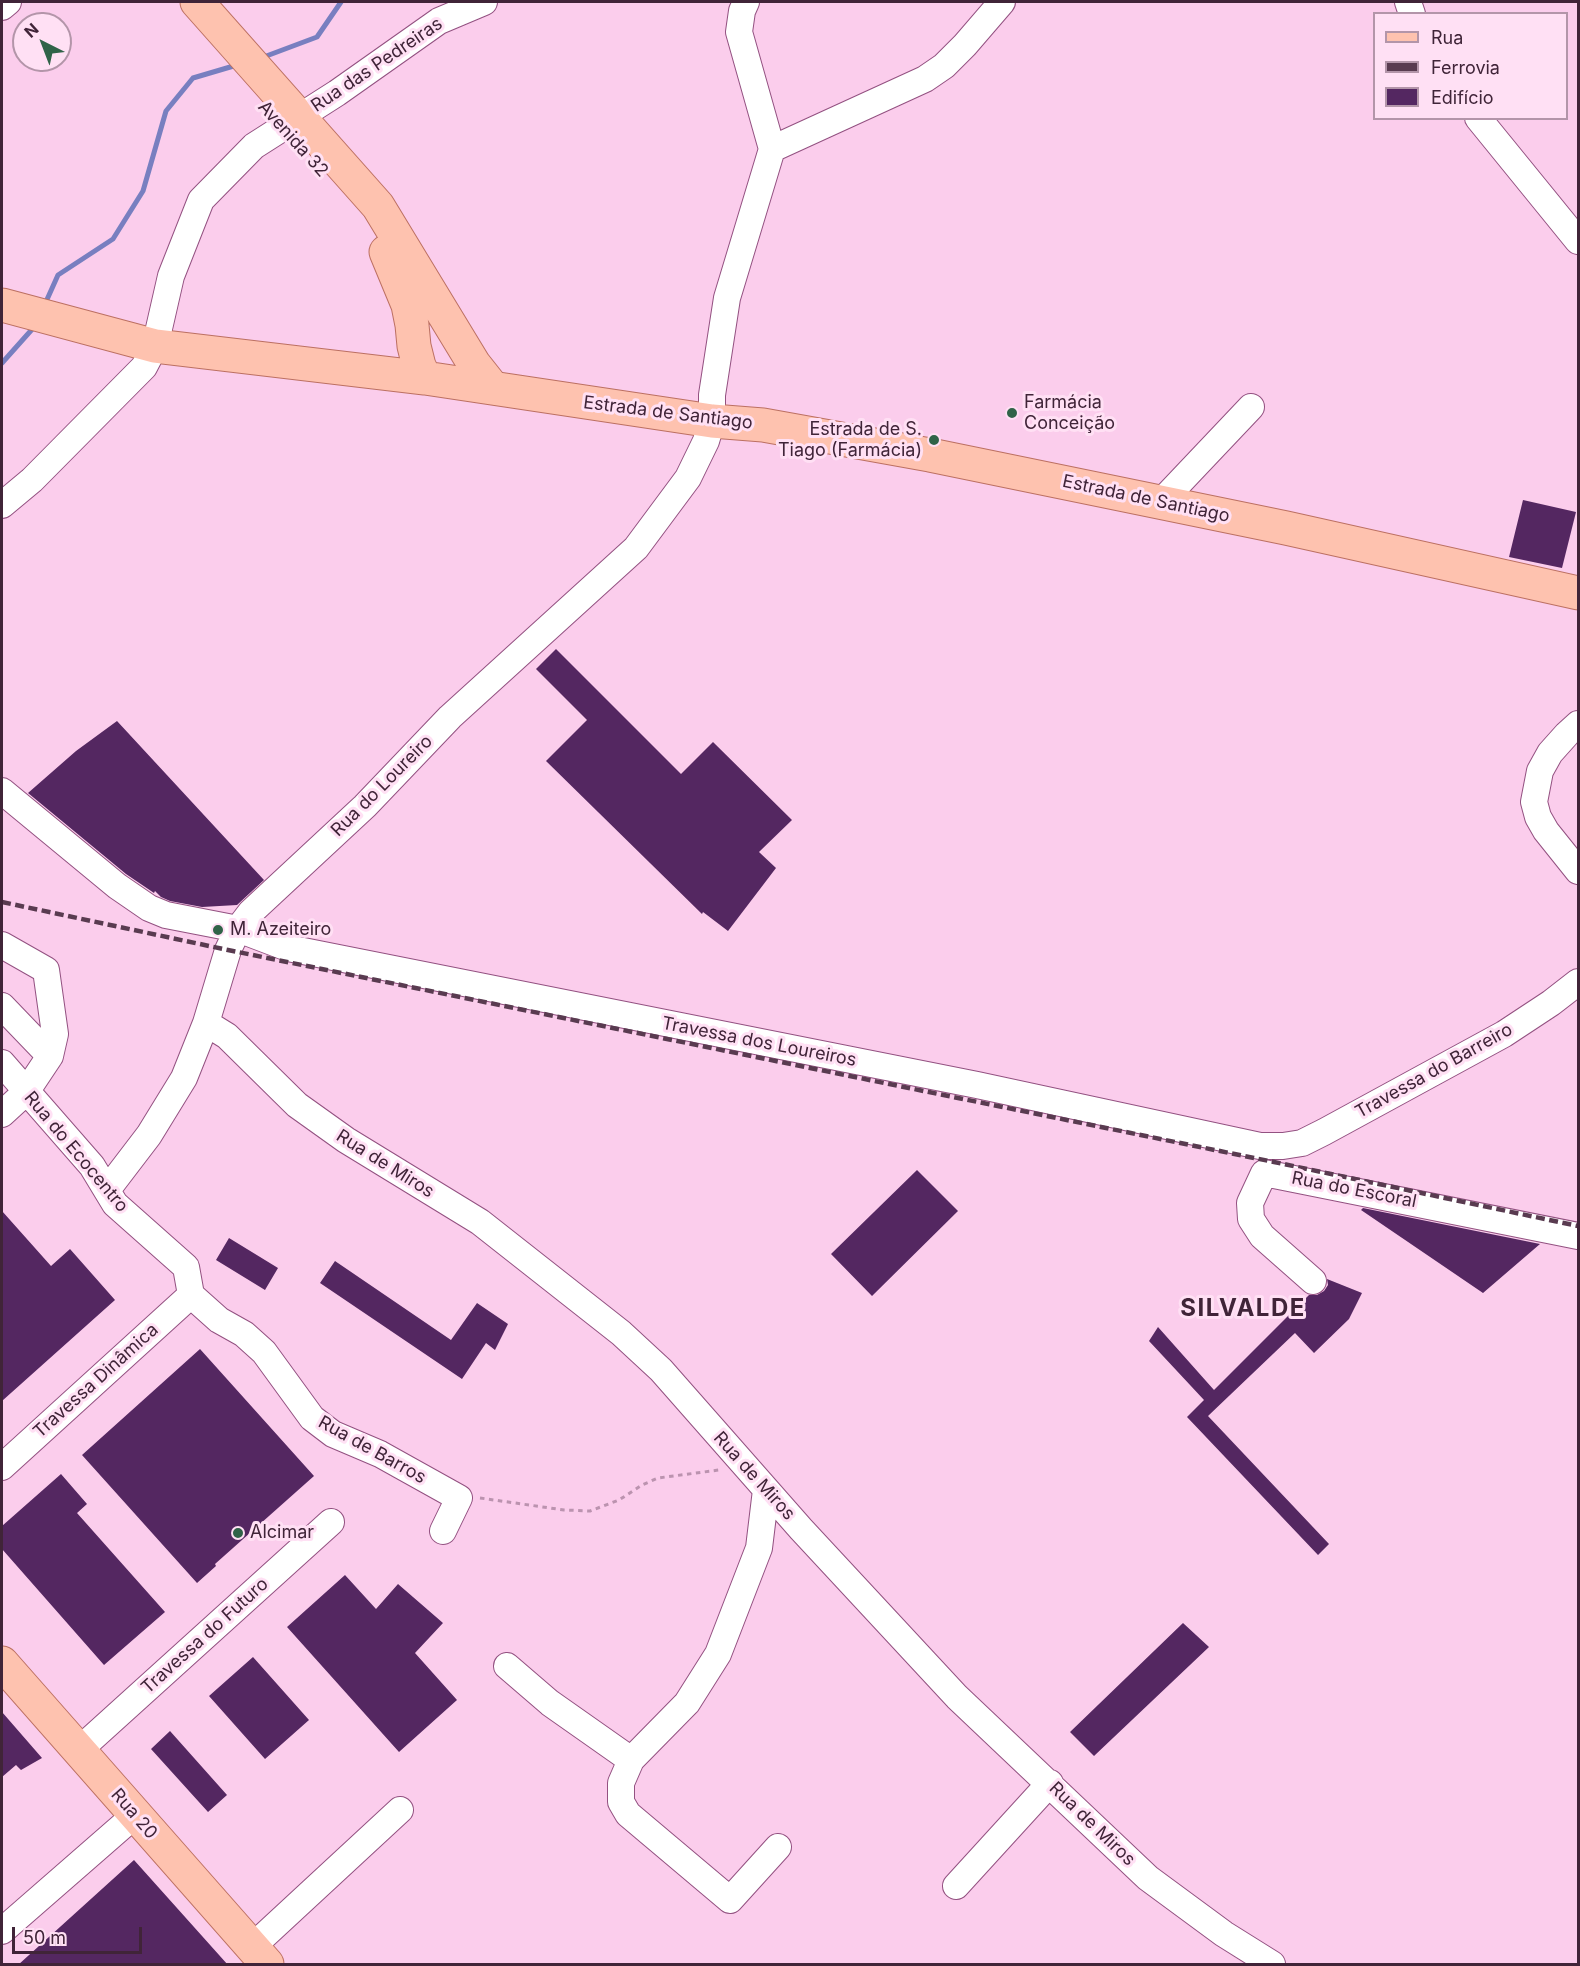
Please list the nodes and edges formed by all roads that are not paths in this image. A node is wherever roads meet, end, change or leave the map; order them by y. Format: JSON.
{"nodes":[{"id":1,"x":8,"y":2,"type":"edge"},
{"id":2,"x":484,"y":2,"type":"edge"},
{"id":3,"x":746,"y":2,"type":"edge"},
{"id":4,"x":1002,"y":2,"type":"edge"},
{"id":5,"x":2,"y":7,"type":"edge"},
{"id":6,"x":192,"y":11,"type":"edge"},
{"id":7,"x":280,"y":110,"type":"junction"},
{"id":8,"x":1480,"y":120,"type":"edge"},
{"id":9,"x":772,"y":149,"type":"junction"},
{"id":10,"x":1578,"y":241,"type":"edge"},
{"id":11,"x":412,"y":283,"type":"junction"},
{"id":12,"x":10,"y":307,"type":"edge"},
{"id":13,"x":155,"y":346,"type":"junction"},
{"id":14,"x":363,"y":370,"type":"junction"},
{"id":15,"x":425,"y":378,"type":"junction"},
{"id":16,"x":493,"y":388,"type":"junction"},
{"id":17,"x":1251,"y":407,"type":"dead end"},
{"id":18,"x":712,"y":421,"type":"junction"},
{"id":19,"x":1161,"y":502,"type":"junction"},
{"id":20,"x":2,"y":505,"type":"edge"},
{"id":21,"x":1578,"y":592,"type":"edge"},
{"id":22,"x":1578,"y":724,"type":"edge"},
{"id":23,"x":2,"y":791,"type":"edge"},
{"id":24,"x":1578,"y":871,"type":"edge"},
{"id":25,"x":238,"y":929,"type":"junction"},
{"id":26,"x":2,"y":945,"type":"edge"},
{"id":27,"x":1578,"y":982,"type":"edge"},
{"id":28,"x":2,"y":1006,"type":"edge"},
{"id":29,"x":206,"y":1023,"type":"junction"},
{"id":30,"x":50,"y":1056,"type":"junction"},
{"id":31,"x":2,"y":1063,"type":"edge"},
{"id":32,"x":26,"y":1092,"type":"junction"},
{"id":33,"x":2,"y":1114,"type":"edge"},
{"id":34,"x":1283,"y":1146,"type":"joint"},
{"id":35,"x":107,"y":1190,"type":"junction"},
{"id":36,"x":1578,"y":1236,"type":"edge"},
{"id":37,"x":1313,"y":1281,"type":"dead end"},
{"id":38,"x":191,"y":1295,"type":"junction"},
{"id":39,"x":2,"y":1467,"type":"edge"},
{"id":40,"x":766,"y":1490,"type":"junction"},
{"id":41,"x":331,"y":1522,"type":"dead end"},
{"id":42,"x":443,"y":1531,"type":"dead end"},
{"id":43,"x":2,"y":1663,"type":"edge"},
{"id":44,"x":507,"y":1666,"type":"dead end"},
{"id":45,"x":79,"y":1750,"type":"junction"},
{"id":46,"x":631,"y":1760,"type":"junction"},
{"id":47,"x":1050,"y":1783,"type":"junction"},
{"id":48,"x":400,"y":1810,"type":"dead end"},
{"id":49,"x":135,"y":1815,"type":"junction"},
{"id":50,"x":778,"y":1847,"type":"dead end"},
{"id":51,"x":956,"y":1886,"type":"dead end"},
{"id":52,"x":2,"y":1931,"type":"edge"},
{"id":53,"x":259,"y":1956,"type":"edge"},
{"id":54,"x":1272,"y":1965,"type":"edge"}],
"edges":[{"from":1,"to":5,"type":"street"},
{"from":2,"to":7,"type":"street","name":"Rua das Pedreiras"},
{"from":3,"to":9,"type":"street"},
{"from":4,"to":9,"type":"street"},
{"from":6,"to":7,"type":"main road","name":"Avenida 32"},
{"from":7,"to":11,"type":"main road","name":"Avenida 32"},
{"from":7,"to":13,"type":"street","name":"Rua das Pedreiras"},
{"from":8,"to":10,"type":"street"},
{"from":9,"to":18,"type":"street","name":"Rua do Loureiro"},
{"from":11,"to":14,"type":"main road","name":"Avenida 32"},
{"from":11,"to":15,"type":"main road","name":"Avenida 32"},
{"from":11,"to":16,"type":"main road","name":"Avenida 32"},
{"from":12,"to":13,"type":"main road","name":"Estrada de Santiago"},
{"from":13,"to":14,"type":"main road","name":"Estrada de Santiago"},
{"from":13,"to":20,"type":"street","name":"Rua das Pedreiras"},
{"from":14,"to":15,"type":"main road","name":"Estrada de Santiago"},
{"from":15,"to":16,"type":"main road","name":"Estrada de Santiago"},
{"from":16,"to":18,"type":"main road","name":"Estrada de Santiago"},
{"from":17,"to":19,"type":"street"},
{"from":18,"to":19,"type":"main road","name":"Estrada de Santiago"},
{"from":18,"to":25,"type":"street","name":"Rua do Loureiro"},
{"from":19,"to":21,"type":"main road","name":"Estrada de Santiago"},
{"from":22,"to":24,"type":"street"},
{"from":23,"to":25,"type":"street","name":"Travessa dos Loureiros"},
{"from":25,"to":29,"type":"street","name":"Rua do Loureiro"},
{"from":25,"to":34,"type":"street","name":"Travessa dos Loureiros"},
{"from":26,"to":30,"type":"street"},
{"from":27,"to":34,"type":"street","name":"Travessa do Barreiro"},
{"from":28,"to":30,"type":"street"},
{"from":29,"to":35,"type":"street","name":"Rua do Loureiro"},
{"from":29,"to":40,"type":"street","name":"Rua de Miros"},
{"from":30,"to":32,"type":"street"},
{"from":31,"to":32,"type":"street","name":"Rua do Ecocentro"},
{"from":32,"to":33,"type":"street"},
{"from":32,"to":35,"type":"street","name":"Rua do Ecocentro"},
{"from":35,"to":38,"type":"street","name":"Rua do Ecocentro"},
{"from":36,"to":37,"type":"street","name":"Rua do Escoral"},
{"from":38,"to":39,"type":"street","name":"Travessa Dinâmica"},
{"from":38,"to":42,"type":"street","name":"Rua de Barros"},
{"from":40,"to":46,"type":"street"},
{"from":40,"to":47,"type":"street","name":"Rua de Miros"},
{"from":41,"to":45,"type":"street","name":"Travessa do Futuro"},
{"from":43,"to":45,"type":"main road","name":"Rua 20"},
{"from":44,"to":46,"type":"street"},
{"from":45,"to":49,"type":"main road","name":"Rua 20"},
{"from":46,"to":50,"type":"street"},
{"from":47,"to":51,"type":"street"},
{"from":47,"to":54,"type":"street","name":"Rua de Miros"},
{"from":48,"to":53,"type":"street"},
{"from":49,"to":52,"type":"street"},
{"from":49,"to":53,"type":"main road","name":"Rua 20"}]}
